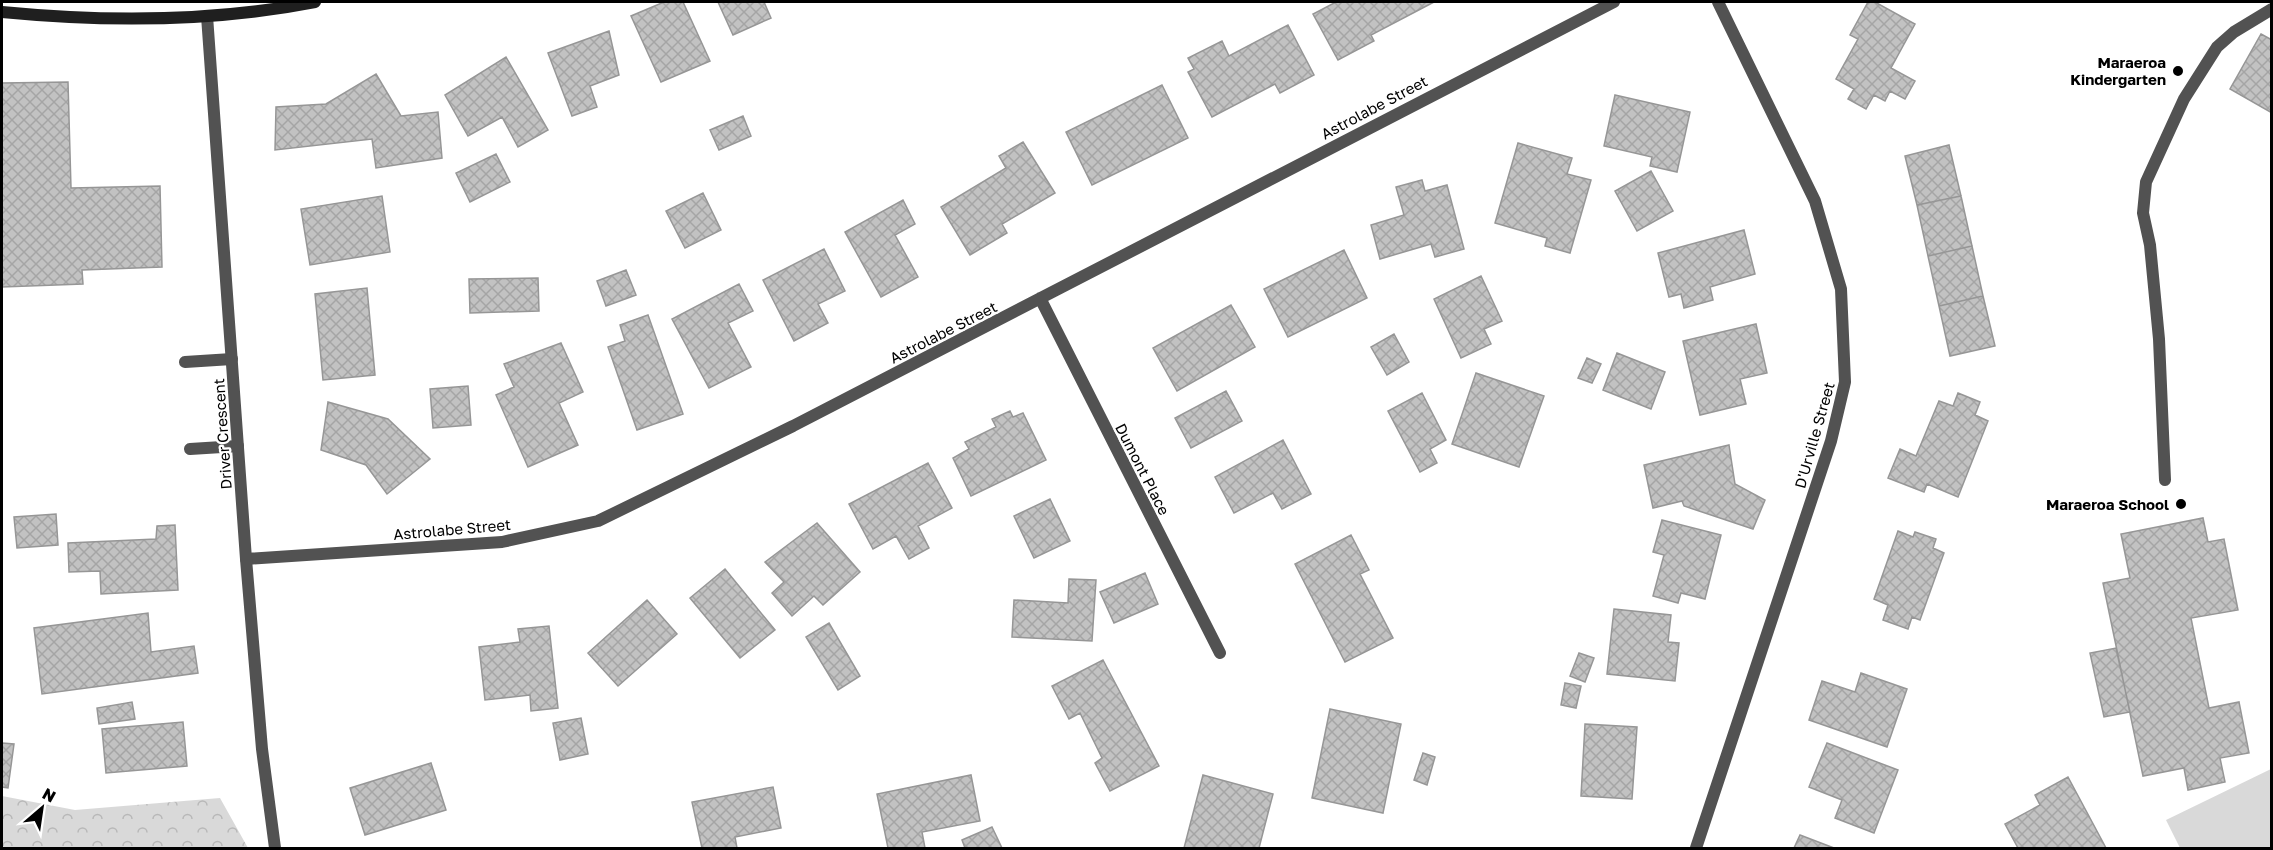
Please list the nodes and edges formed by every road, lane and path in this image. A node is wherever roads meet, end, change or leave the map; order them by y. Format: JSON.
{"nodes":[{"id":1,"x":315,"y":2,"type":"edge"},
{"id":2,"x":1614,"y":2,"type":"edge"},
{"id":3,"x":1718,"y":2,"type":"edge"},
{"id":4,"x":2271,"y":9,"type":"edge"},
{"id":5,"x":2,"y":12,"type":"edge"},
{"id":6,"x":207,"y":16,"type":"junction"},
{"id":7,"x":1040,"y":298,"type":"junction"},
{"id":8,"x":232,"y":359,"type":"junction"},
{"id":9,"x":184,"y":362,"type":"dead end"},
{"id":10,"x":238,"y":446,"type":"junction"},
{"id":11,"x":190,"y":449,"type":"dead end"},
{"id":12,"x":2165,"y":480,"type":"dead end"},
{"id":13,"x":246,"y":559,"type":"junction"},
{"id":14,"x":1220,"y":653,"type":"dead end"},
{"id":15,"x":275,"y":849,"type":"edge"},
{"id":16,"x":1696,"y":849,"type":"edge"}],
"edges":[{"from":1,"to":6,"type":"main road"},
{"from":2,"to":7,"type":"street","name":"Astrolabe Street"},
{"from":3,"to":16,"type":"street","name":"D'Urville Street"},
{"from":4,"to":12,"type":"street"},
{"from":5,"to":6,"type":"main road"},
{"from":6,"to":8,"type":"street","name":"Driver Crescent"},
{"from":7,"to":13,"type":"street","name":"Astrolabe Street"},
{"from":7,"to":14,"type":"street","name":"Dumont Place"},
{"from":8,"to":9,"type":"street"},
{"from":8,"to":10,"type":"street","name":"Driver Crescent"},
{"from":10,"to":11,"type":"street"},
{"from":10,"to":13,"type":"street","name":"Driver Crescent"},
{"from":13,"to":15,"type":"street","name":"Driver Crescent"}]}
